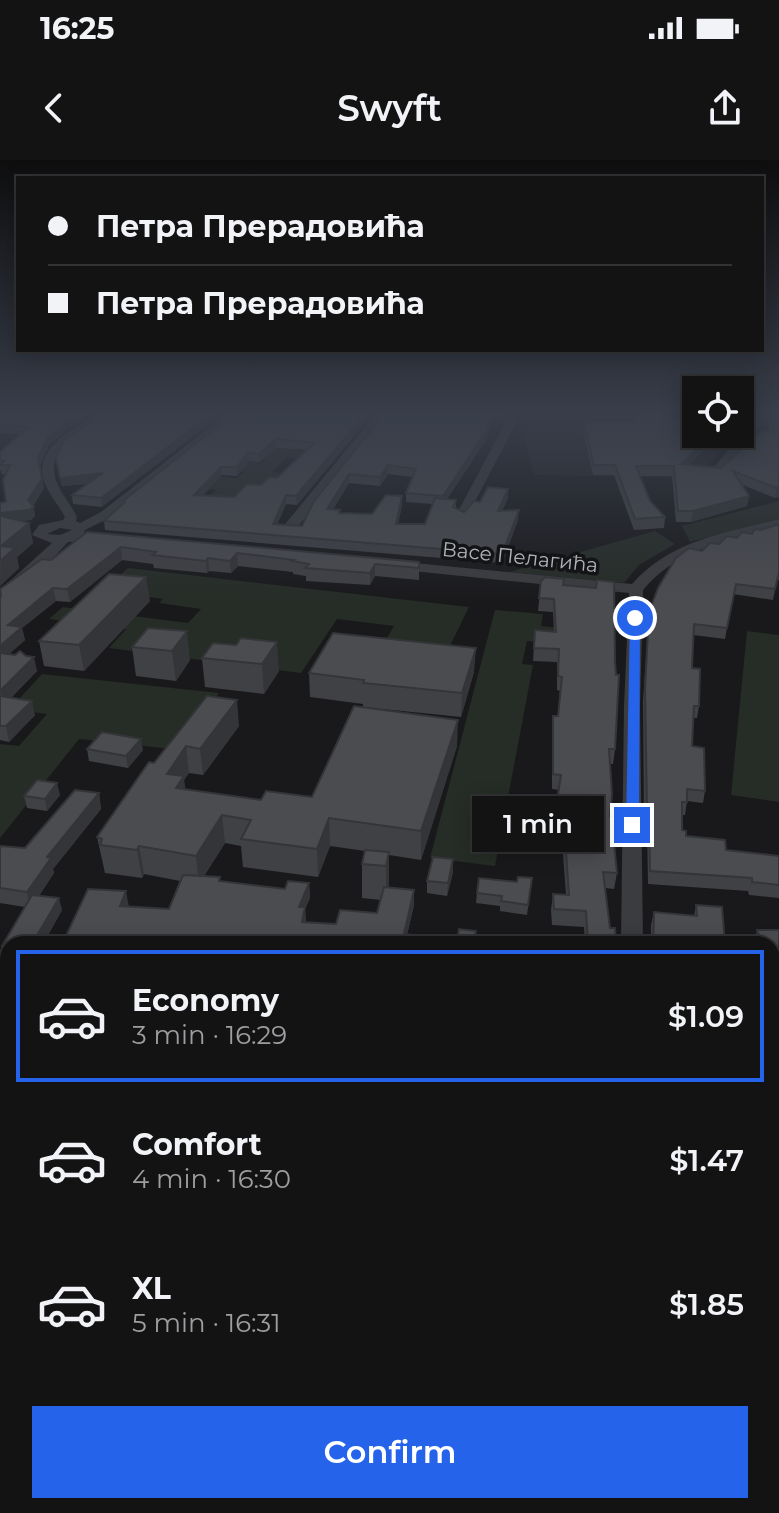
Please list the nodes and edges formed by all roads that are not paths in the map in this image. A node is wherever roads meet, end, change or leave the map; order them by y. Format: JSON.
{"nodes":[{"id":1,"x":49,"y":477,"type":"edge"},
{"id":2,"x":151,"y":477,"type":"edge"},
{"id":3,"x":331,"y":477,"type":"edge"},
{"id":4,"x":483,"y":477,"type":"edge"},
{"id":5,"x":65,"y":507,"type":"junction"},
{"id":6,"x":108,"y":510,"type":"junction"},
{"id":7,"x":462,"y":515,"type":"edge"},
{"id":8,"x":779,"y":523,"type":"edge"},
{"id":9,"x":291,"y":526,"type":"edge"},
{"id":10,"x":72,"y":530,"type":"junction"},
{"id":11,"x":38,"y":531,"type":"junction"},
{"id":12,"x":129,"y":538,"type":"edge"},
{"id":13,"x":379,"y":563,"type":"edge"},
{"id":14,"x":40,"y":564,"type":"junction"},
{"id":15,"x":636,"y":589,"type":"junction"},
{"id":16,"x":0,"y":597,"type":"edge"},
{"id":17,"x":632,"y":936,"type":"edge"}],
"edges":[{"from":1,"to":5,"type":"street"},
{"from":2,"to":6,"type":"street"},
{"from":3,"to":9,"type":"street"},
{"from":4,"to":7,"type":"street"},
{"from":5,"to":6,"type":"street"},
{"from":5,"to":10,"type":"street"},
{"from":5,"to":11,"type":"street"},
{"from":6,"to":10,"type":"street"},
{"from":8,"to":15,"type":"street"},
{"from":10,"to":11,"type":"street"},
{"from":10,"to":12,"type":"street"},
{"from":10,"to":14,"type":"street"},
{"from":11,"to":14,"type":"street"},
{"from":13,"to":15,"type":"street","name":"Васе Пелагића"},
{"from":14,"to":16,"type":"street"},
{"from":15,"to":17,"type":"street"}]}
